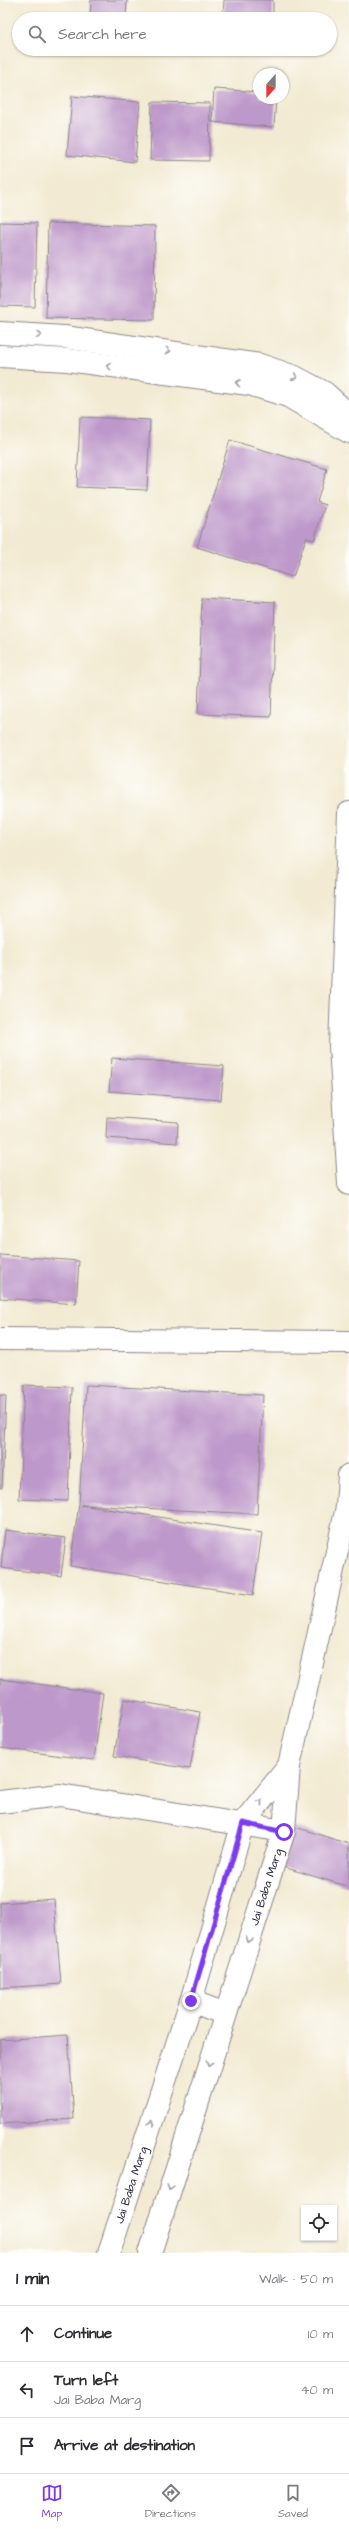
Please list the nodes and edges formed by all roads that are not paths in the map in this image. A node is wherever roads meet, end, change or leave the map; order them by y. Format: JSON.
{"nodes":[{"id":1,"x":0,"y":333,"type":"edge"},
{"id":2,"x":0,"y":356,"type":"edge"},
{"id":3,"x":347,"y":423,"type":"edge"},
{"id":4,"x":349,"y":813,"type":"edge"},
{"id":5,"x":347,"y":876,"type":"edge"},
{"id":6,"x":345,"y":1046,"type":"edge"},
{"id":7,"x":349,"y":1184,"type":"edge"},
{"id":8,"x":0,"y":1339,"type":"edge"},
{"id":9,"x":349,"y":1342,"type":"edge"},
{"id":10,"x":349,"y":1475,"type":"edge"},
{"id":11,"x":348,"y":1507,"type":"edge"},
{"id":12,"x":289,"y":1766,"type":"junction"},
{"id":13,"x":0,"y":1802,"type":"edge"},
{"id":14,"x":243,"y":1823,"type":"junction"},
{"id":15,"x":284,"y":1832,"type":"junction"},
{"id":16,"x":191,"y":2001,"type":"junction"},
{"id":17,"x":225,"y":2014,"type":"junction"},
{"id":18,"x":109,"y":2253,"type":"edge"},
{"id":19,"x":150,"y":2253,"type":"edge"}],
"edges":[{"from":1,"to":3,"type":"street","one_way":true},
{"from":3,"to":2,"type":"street","one_way":true},
{"from":4,"to":5,"type":"street"},
{"from":5,"to":6,"type":"street"},
{"from":6,"to":7,"type":"street"},
{"from":8,"to":9,"type":"street"},
{"from":10,"to":11,"type":"street"},
{"from":11,"to":12,"type":"street"},
{"from":14,"to":12,"type":"street","name":"Jai Baba Marg","one_way":true},
{"from":12,"to":15,"type":"street","name":"Jai Baba Marg"},
{"from":13,"to":14,"type":"street"},
{"from":14,"to":15,"type":"street"},
{"from":14,"to":16,"type":"street","name":"Jai Baba Marg"},
{"from":15,"to":17,"type":"street","name":"Jai Baba Marg","one_way":true},
{"from":16,"to":17,"type":"street"},
{"from":18,"to":16,"type":"street","name":"Jai Baba Marg","one_way":true},
{"from":17,"to":19,"type":"street","name":"Jai Baba Marg","one_way":true}]}
